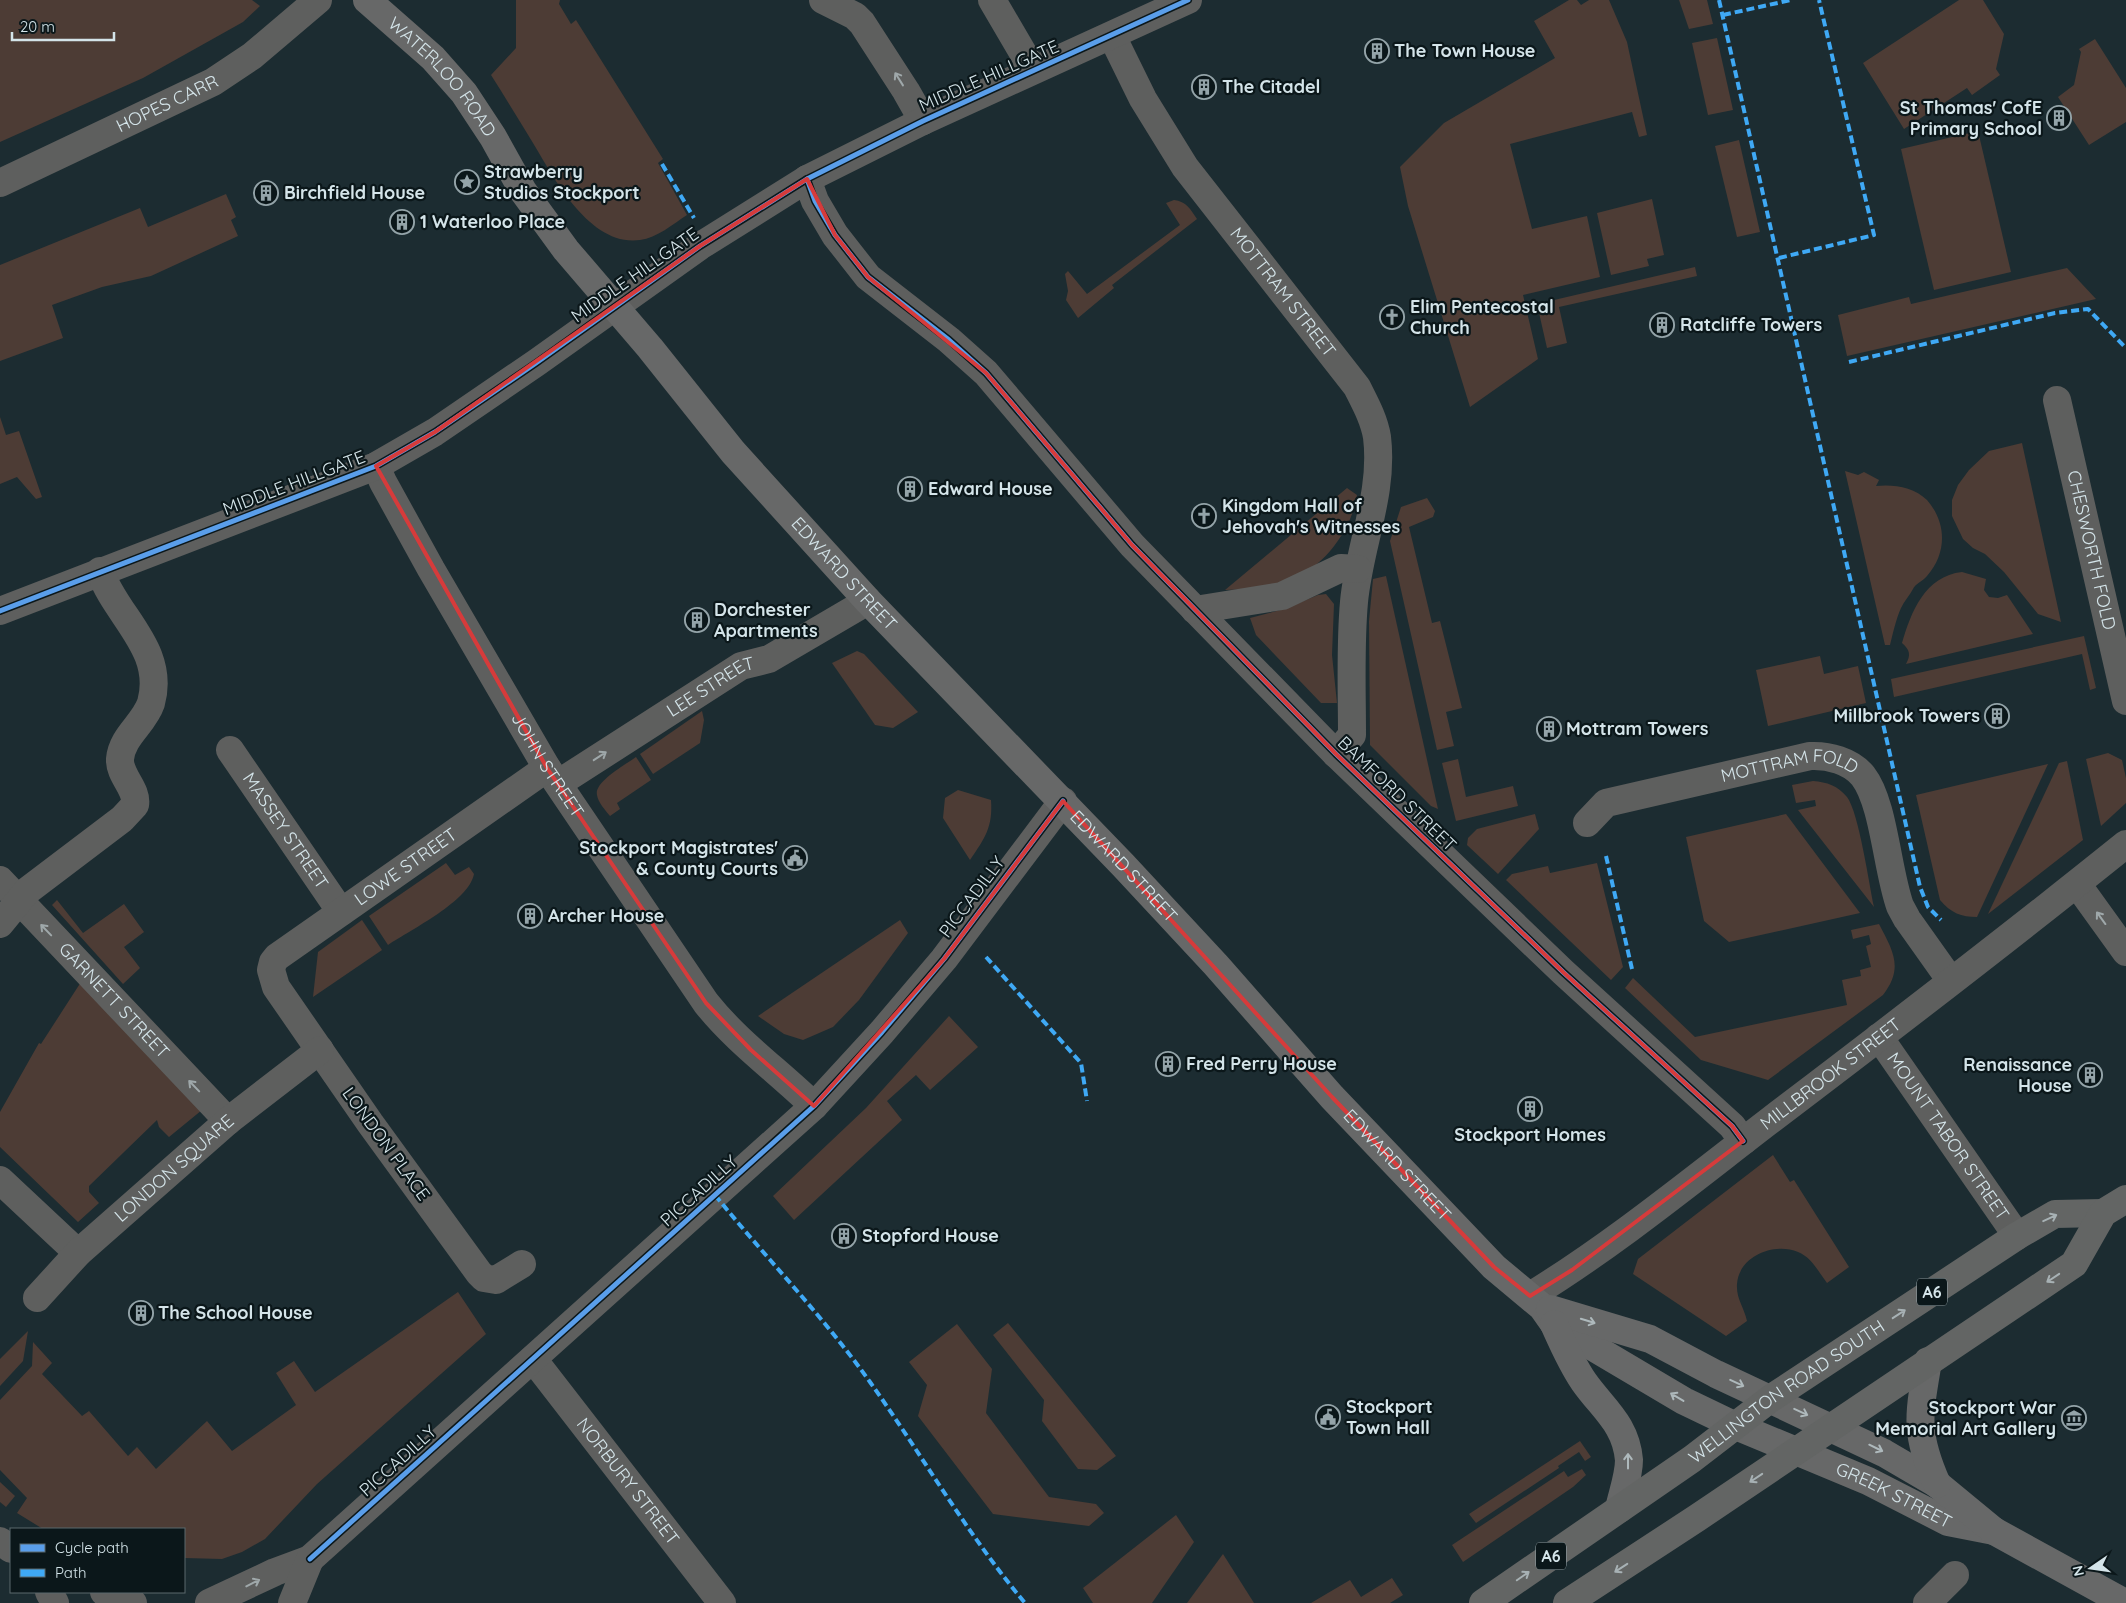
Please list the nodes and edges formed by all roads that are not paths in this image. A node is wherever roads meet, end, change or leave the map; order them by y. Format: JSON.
{"nodes":[{"id":1,"x":318,"y":0,"type":"edge"},
{"id":2,"x":367,"y":0,"type":"edge"},
{"id":3,"x":823,"y":0,"type":"edge"},
{"id":4,"x":992,"y":0,"type":"edge"},
{"id":5,"x":1188,"y":0,"type":"edge"},
{"id":6,"x":1112,"y":36,"type":"junction"},
{"id":7,"x":1033,"y":70,"type":"junction"},
{"id":8,"x":923,"y":121,"type":"junction"},
{"id":9,"x":807,"y":179,"type":"junction"},
{"id":10,"x":0,"y":183,"type":"edge"},
{"id":11,"x":614,"y":307,"type":"junction"},
{"id":12,"x":2057,"y":400,"type":"dead end"},
{"id":13,"x":376,"y":466,"type":"junction"},
{"id":14,"x":1358,"y":568,"type":"junction"},
{"id":15,"x":100,"y":572,"type":"junction"},
{"id":16,"x":868,"y":601,"type":"junction"},
{"id":17,"x":1195,"y":610,"type":"junction"},
{"id":18,"x":0,"y":611,"type":"edge"},
{"id":19,"x":2126,"y":701,"type":"edge"},
{"id":20,"x":230,"y":750,"type":"dead end"},
{"id":21,"x":1336,"y":754,"type":"junction"},
{"id":22,"x":553,"y":775,"type":"junction"},
{"id":23,"x":1063,"y":801,"type":"junction"},
{"id":24,"x":1587,"y":822,"type":"dead end"},
{"id":25,"x":2126,"y":844,"type":"edge"},
{"id":26,"x":0,"y":880,"type":"edge"},
{"id":27,"x":2077,"y":884,"type":"junction"},
{"id":28,"x":18,"y":900,"type":"junction"},
{"id":29,"x":341,"y":912,"type":"junction"},
{"id":30,"x":0,"y":924,"type":"edge"},
{"id":31,"x":2126,"y":952,"type":"edge"},
{"id":32,"x":272,"y":970,"type":"joint"},
{"id":33,"x":1951,"y":981,"type":"junction"},
{"id":34,"x":1879,"y":1037,"type":"junction"},
{"id":35,"x":320,"y":1050,"type":"junction"},
{"id":36,"x":814,"y":1106,"type":"junction"},
{"id":37,"x":228,"y":1121,"type":"junction"},
{"id":38,"x":1743,"y":1141,"type":"junction"},
{"id":39,"x":0,"y":1180,"type":"edge"},
{"id":40,"x":2115,"y":1206,"type":"edge"},
{"id":41,"x":2017,"y":1236,"type":"junction"},
{"id":42,"x":78,"y":1253,"type":"junction"},
{"id":43,"x":522,"y":1264,"type":"dead end"},
{"id":44,"x":37,"y":1298,"type":"dead end"},
{"id":45,"x":1542,"y":1309,"type":"junction"},
{"id":46,"x":533,"y":1359,"type":"junction"},
{"id":47,"x":1928,"y":1361,"type":"junction"},
{"id":48,"x":1770,"y":1398,"type":"junction"},
{"id":49,"x":1736,"y":1426,"type":"junction"},
{"id":50,"x":1832,"y":1427,"type":"junction"},
{"id":51,"x":1796,"y":1450,"type":"junction"},
{"id":52,"x":1937,"y":1484,"type":"junction"},
{"id":53,"x":1619,"y":1509,"type":"junction"},
{"id":54,"x":1994,"y":1531,"type":"junction"},
{"id":55,"x":310,"y":1559,"type":"junction"},
{"id":56,"x":1955,"y":1575,"type":"dead end"},
{"id":57,"x":107,"y":1593,"type":"edge"},
{"id":58,"x":133,"y":1603,"type":"edge"},
{"id":59,"x":209,"y":1603,"type":"edge"},
{"id":60,"x":292,"y":1603,"type":"edge"},
{"id":61,"x":722,"y":1603,"type":"edge"},
{"id":62,"x":1483,"y":1603,"type":"edge"},
{"id":63,"x":1567,"y":1603,"type":"edge"},
{"id":64,"x":1927,"y":1603,"type":"edge"},
{"id":65,"x":2125,"y":1603,"type":"edge"}],
"edges":[{"from":1,"to":10,"type":"street","name":"HOPES CARR"},
{"from":2,"to":11,"type":"main road","name":"WATERLOO ROAD"},
{"from":8,"to":3,"type":"street","one_way":true},
{"from":4,"to":7,"type":"street"},
{"from":5,"to":6,"type":"street","name":"MIDDLE HILLGATE"},
{"from":6,"to":7,"type":"street","name":"MIDDLE HILLGATE"},
{"from":6,"to":14,"type":"street","name":"MOTTRAM STREET"},
{"from":7,"to":8,"type":"street","name":"MIDDLE HILLGATE"},
{"from":8,"to":9,"type":"street","name":"MIDDLE HILLGATE"},
{"from":9,"to":11,"type":"street","name":"MIDDLE HILLGATE"},
{"from":9,"to":17,"type":"street","name":"BAMFORD STREET"},
{"from":11,"to":13,"type":"street","name":"MIDDLE HILLGATE"},
{"from":11,"to":16,"type":"main road","name":"EDWARD STREET"},
{"from":12,"to":19,"type":"street","name":"CHESWORTH FOLD"},
{"from":13,"to":15,"type":"street","name":"MIDDLE HILLGATE"},
{"from":13,"to":22,"type":"street","name":"JOHN STREET"},
{"from":14,"to":17,"type":"street"},
{"from":14,"to":21,"type":"street","name":"MOTTRAM STREET"},
{"from":15,"to":18,"type":"street","name":"MIDDLE HILLGATE"},
{"from":15,"to":28,"type":"street"},
{"from":22,"to":16,"type":"street","name":"LEE STREET","one_way":true},
{"from":16,"to":23,"type":"main road","name":"EDWARD STREET"},
{"from":17,"to":21,"type":"street","name":"BAMFORD STREET"},
{"from":20,"to":29,"type":"street","name":"MASSEY STREET"},
{"from":21,"to":38,"type":"street","name":"BAMFORD STREET"},
{"from":22,"to":29,"type":"street","name":"LOWE STREET"},
{"from":22,"to":36,"type":"street","name":"JOHN STREET"},
{"from":23,"to":36,"type":"street","name":"PICCADILLY"},
{"from":23,"to":45,"type":"main road","name":"EDWARD STREET"},
{"from":24,"to":33,"type":"street","name":"MOTTRAM FOLD"},
{"from":25,"to":27,"type":"street","name":"MILLBROOK STREET"},
{"from":26,"to":28,"type":"street","name":"GARNETT STREET"},
{"from":31,"to":27,"type":"street","one_way":true},
{"from":27,"to":33,"type":"street","name":"MILLBROOK STREET"},
{"from":28,"to":30,"type":"street"},
{"from":37,"to":28,"type":"street","name":"GARNETT STREET","one_way":true},
{"from":29,"to":32,"type":"street","name":"LOWE STREET"},
{"from":32,"to":35,"type":"street","name":"LONDON PLACE"},
{"from":33,"to":34,"type":"street","name":"MILLBROOK STREET"},
{"from":34,"to":38,"type":"street","name":"MILLBROOK STREET"},
{"from":34,"to":41,"type":"street","name":"MOUNT TABOR STREET"},
{"from":35,"to":37,"type":"street","name":"LONDON SQUARE"},
{"from":35,"to":43,"type":"street","name":"LONDON PLACE"},
{"from":36,"to":46,"type":"street","name":"PICCADILLY"},
{"from":37,"to":42,"type":"street","name":"LONDON SQUARE"},
{"from":38,"to":45,"type":"street","name":"MILLBROOK STREET"},
{"from":39,"to":42,"type":"street"},
{"from":41,"to":40,"type":"highway","name":"WELLINGTON ROAD SOUTH","number":"A6","one_way":true},
{"from":40,"to":47,"type":"highway","name":"WELLINGTON ROAD SOUTH","number":"A6","one_way":true},
{"from":48,"to":41,"type":"highway","name":"WELLINGTON ROAD SOUTH","number":"A6","one_way":true},
{"from":42,"to":44,"type":"street","name":"LONDON SQUARE"},
{"from":45,"to":48,"type":"main road","name":"EDWARD STREET","one_way":true},
{"from":49,"to":45,"type":"main road","name":"EDWARD STREET","one_way":true},
{"from":53,"to":45,"type":"main road","one_way":true},
{"from":46,"to":55,"type":"street","name":"PICCADILLY"},
{"from":46,"to":61,"type":"street","name":"NORBURY STREET"},
{"from":47,"to":50,"type":"highway","name":"WELLINGTON ROAD SOUTH","number":"A6"},
{"from":47,"to":52,"type":"main road"},
{"from":48,"to":49,"type":"highway","name":"WELLINGTON ROAD SOUTH","number":"A6"},
{"from":48,"to":50,"type":"main road","name":"EDWARD STREET","one_way":true},
{"from":49,"to":51,"type":"main road","name":"EDWARD STREET"},
{"from":49,"to":53,"type":"highway","name":"WELLINGTON ROAD SOUTH","number":"A6"},
{"from":50,"to":51,"type":"highway","name":"WELLINGTON ROAD SOUTH","number":"A6"},
{"from":50,"to":52,"type":"main road","name":"GREEK STREET","one_way":true},
{"from":51,"to":54,"type":"main road","name":"GREEK STREET"},
{"from":51,"to":63,"type":"highway","name":"WELLINGTON ROAD SOUTH","number":"A6","one_way":true},
{"from":52,"to":54,"type":"main road","name":"GREEK STREET"},
{"from":62,"to":53,"type":"highway","name":"WELLINGTON ROAD SOUTH","number":"A6","one_way":true},
{"from":54,"to":65,"type":"main road","name":"GREEK STREET"},
{"from":59,"to":55,"type":"street","name":"PICCADILLY","one_way":true},
{"from":55,"to":60,"type":"street","name":"PICCADILLY"},
{"from":56,"to":64,"type":"street"},
{"from":57,"to":58,"type":"street"}]}
